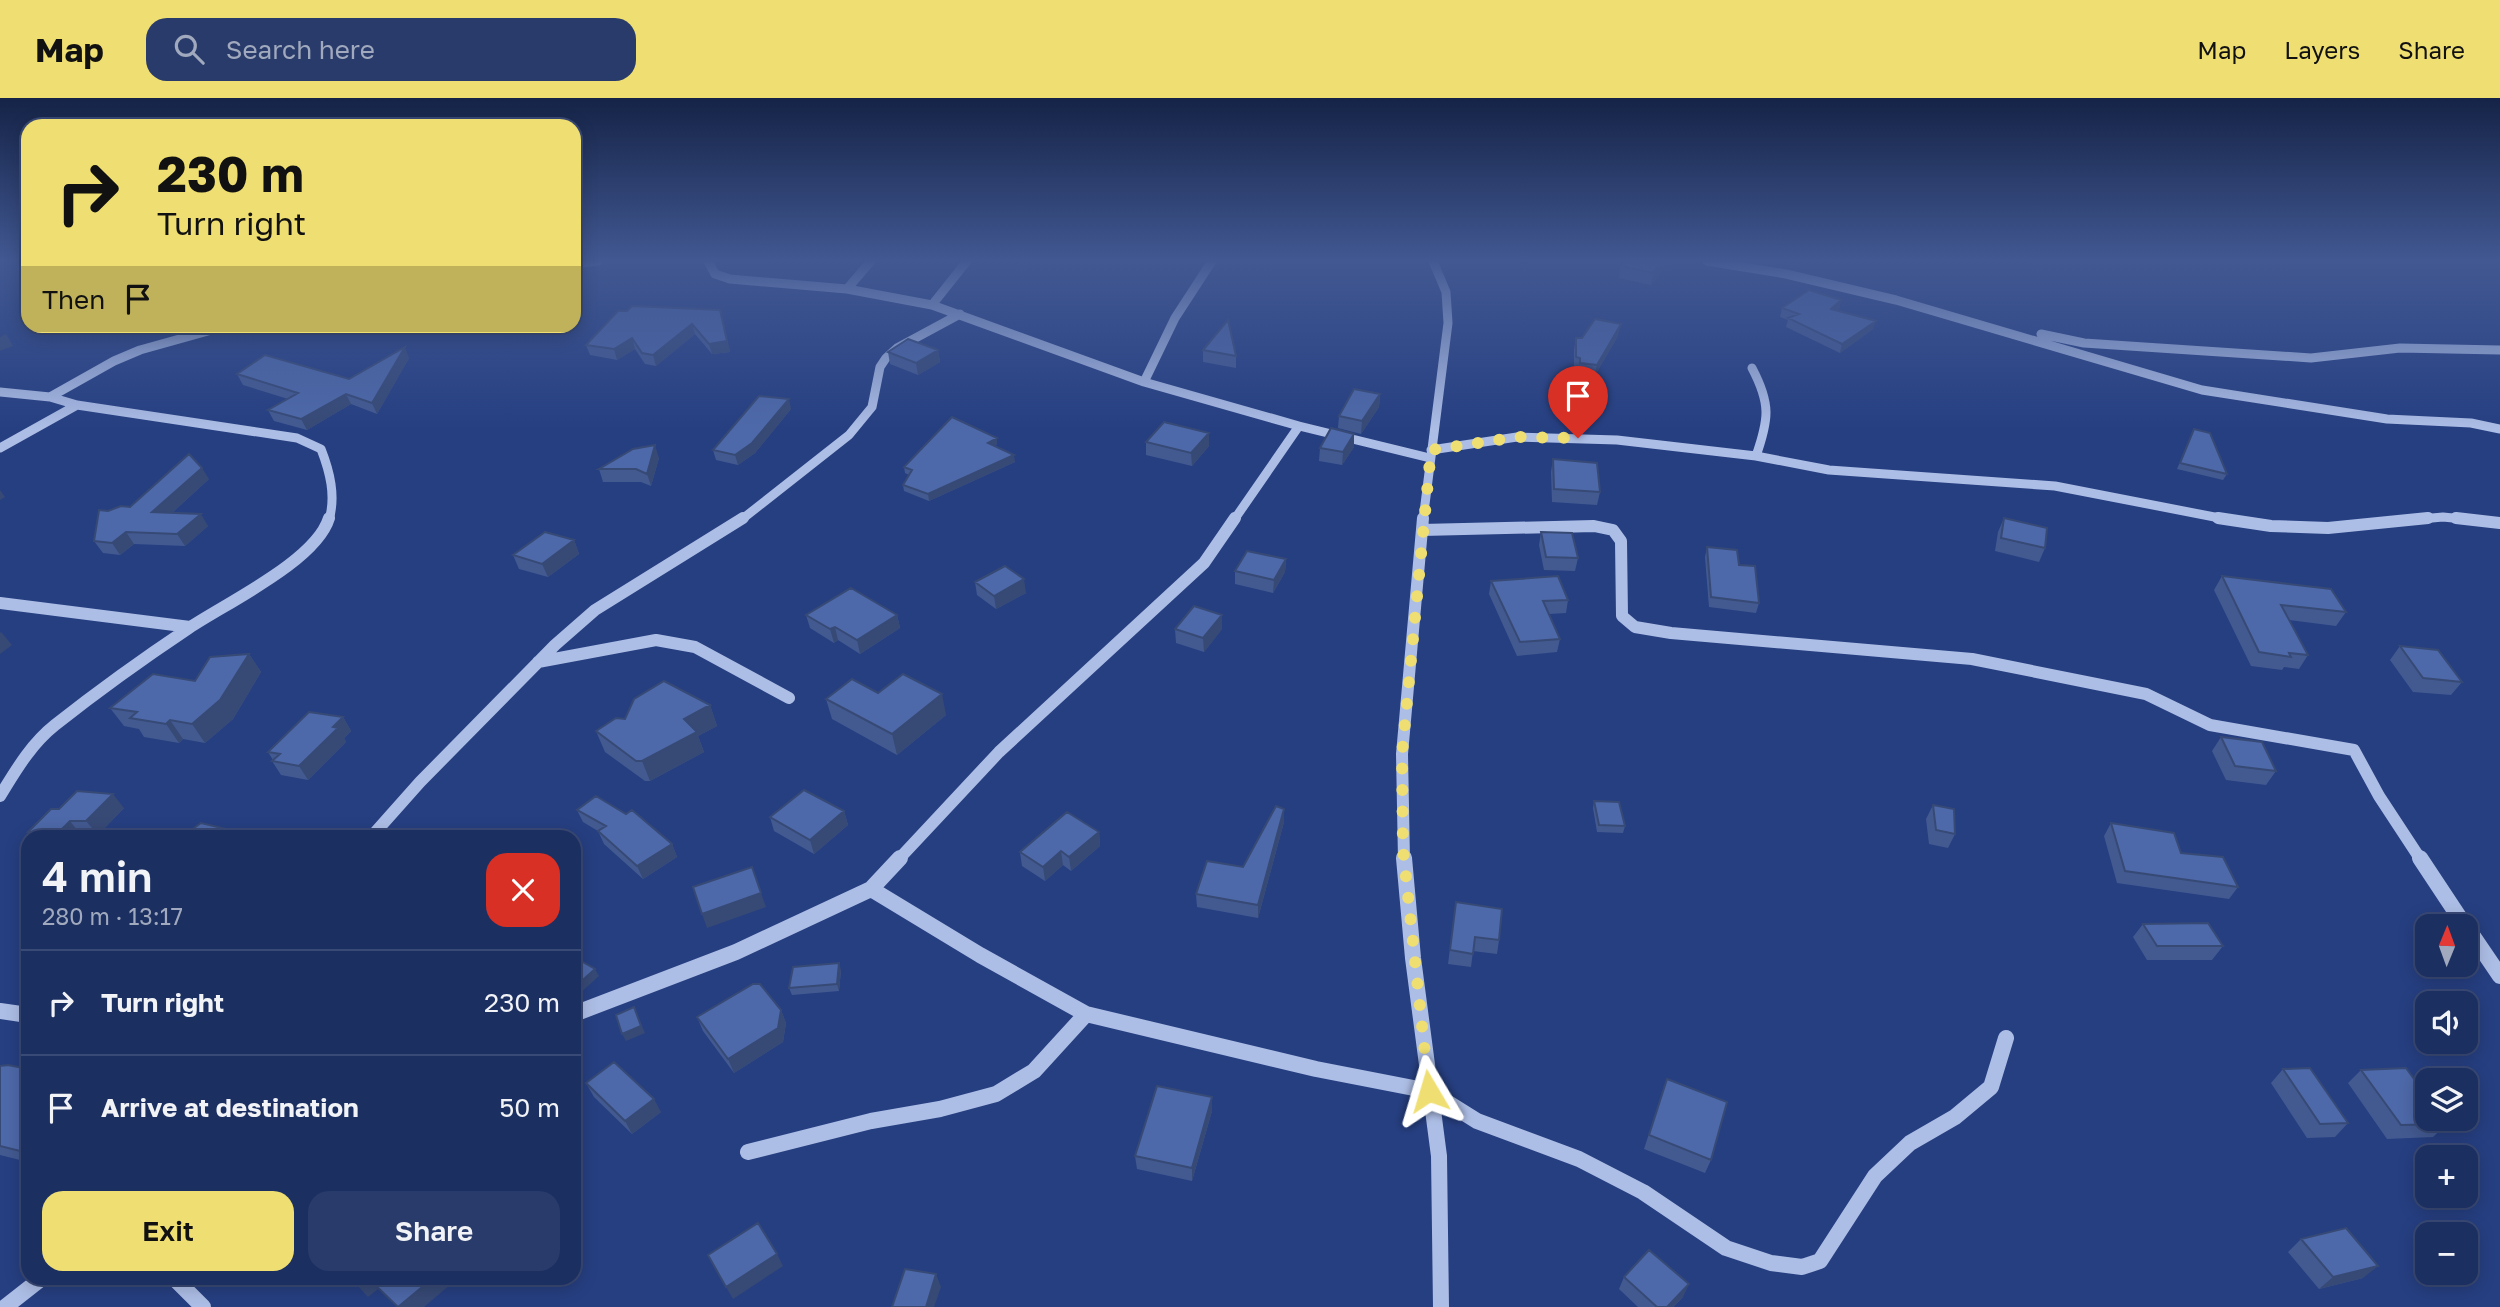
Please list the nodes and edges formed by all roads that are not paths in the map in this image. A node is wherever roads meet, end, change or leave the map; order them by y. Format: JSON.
{"nodes":[{"id":1,"x":954,"y":317,"type":"edge"},
{"id":2,"x":969,"y":317,"type":"edge"},
{"id":3,"x":1175,"y":317,"type":"edge"},
{"id":4,"x":1446,"y":317,"type":"edge"},
{"id":5,"x":1959,"y":317,"type":"edge"},
{"id":6,"x":1960,"y":317,"type":"edge"},
{"id":7,"x":201,"y":333,"type":"edge"},
{"id":8,"x":2500,"y":350,"type":"edge"},
{"id":9,"x":1752,"y":368,"type":"dead end"},
{"id":10,"x":1144,"y":382,"type":"junction"},
{"id":11,"x":0,"y":392,"type":"edge"},
{"id":12,"x":50,"y":397,"type":"junction"},
{"id":13,"x":77,"y":405,"type":"junction"},
{"id":14,"x":1299,"y":426,"type":"junction"},
{"id":15,"x":2500,"y":429,"type":"edge"},
{"id":16,"x":0,"y":448,"type":"edge"},
{"id":17,"x":1430,"y":454,"type":"junction"},
{"id":18,"x":1756,"y":456,"type":"junction"},
{"id":19,"x":2500,"y":523,"type":"edge"},
{"id":20,"x":1422,"y":530,"type":"junction"},
{"id":21,"x":0,"y":603,"type":"edge"},
{"id":22,"x":190,"y":627,"type":"junction"},
{"id":23,"x":538,"y":662,"type":"junction"},
{"id":24,"x":789,"y":698,"type":"dead end"},
{"id":25,"x":0,"y":796,"type":"edge"},
{"id":26,"x":377,"y":830,"type":"edge"},
{"id":27,"x":871,"y":889,"type":"junction"},
{"id":28,"x":2458,"y":914,"type":"edge"},
{"id":29,"x":2478,"y":944,"type":"edge"},
{"id":30,"x":2500,"y":976,"type":"edge"},
{"id":31,"x":0,"y":1011,"type":"edge"},
{"id":32,"x":581,"y":1011,"type":"edge"},
{"id":33,"x":21,"y":1014,"type":"edge"},
{"id":34,"x":1086,"y":1014,"type":"junction"},
{"id":35,"x":2006,"y":1038,"type":"dead end"},
{"id":36,"x":1429,"y":1091,"type":"junction"},
{"id":37,"x":748,"y":1152,"type":"dead end"},
{"id":38,"x":33,"y":1285,"type":"edge"},
{"id":39,"x":181,"y":1285,"type":"edge"},
{"id":40,"x":5,"y":1307,"type":"edge"},
{"id":41,"x":203,"y":1307,"type":"edge"},
{"id":42,"x":1441,"y":1307,"type":"edge"}],
"edges":[{"from":1,"to":23,"type":"street"},
{"from":2,"to":10,"type":"street"},
{"from":3,"to":10,"type":"street"},
{"from":4,"to":17,"type":"street"},
{"from":5,"to":15,"type":"street"},
{"from":6,"to":8,"type":"street"},
{"from":7,"to":12,"type":"street"},
{"from":9,"to":18,"type":"street"},
{"from":10,"to":14,"type":"street"},
{"from":11,"to":12,"type":"street"},
{"from":12,"to":13,"type":"street"},
{"from":13,"to":16,"type":"street"},
{"from":13,"to":22,"type":"street"},
{"from":14,"to":17,"type":"street"},
{"from":14,"to":27,"type":"street"},
{"from":17,"to":18,"type":"street"},
{"from":17,"to":20,"type":"street"},
{"from":18,"to":19,"type":"street"},
{"from":20,"to":28,"type":"street"},
{"from":20,"to":36,"type":"street"},
{"from":21,"to":22,"type":"street"},
{"from":22,"to":25,"type":"street"},
{"from":23,"to":24,"type":"street"},
{"from":23,"to":26,"type":"street"},
{"from":27,"to":32,"type":"street"},
{"from":27,"to":34,"type":"street"},
{"from":29,"to":30,"type":"street"},
{"from":31,"to":33,"type":"street"},
{"from":34,"to":36,"type":"street"},
{"from":34,"to":37,"type":"street"},
{"from":35,"to":36,"type":"street"},
{"from":36,"to":42,"type":"street"},
{"from":38,"to":40,"type":"street"},
{"from":39,"to":41,"type":"street"}]}
